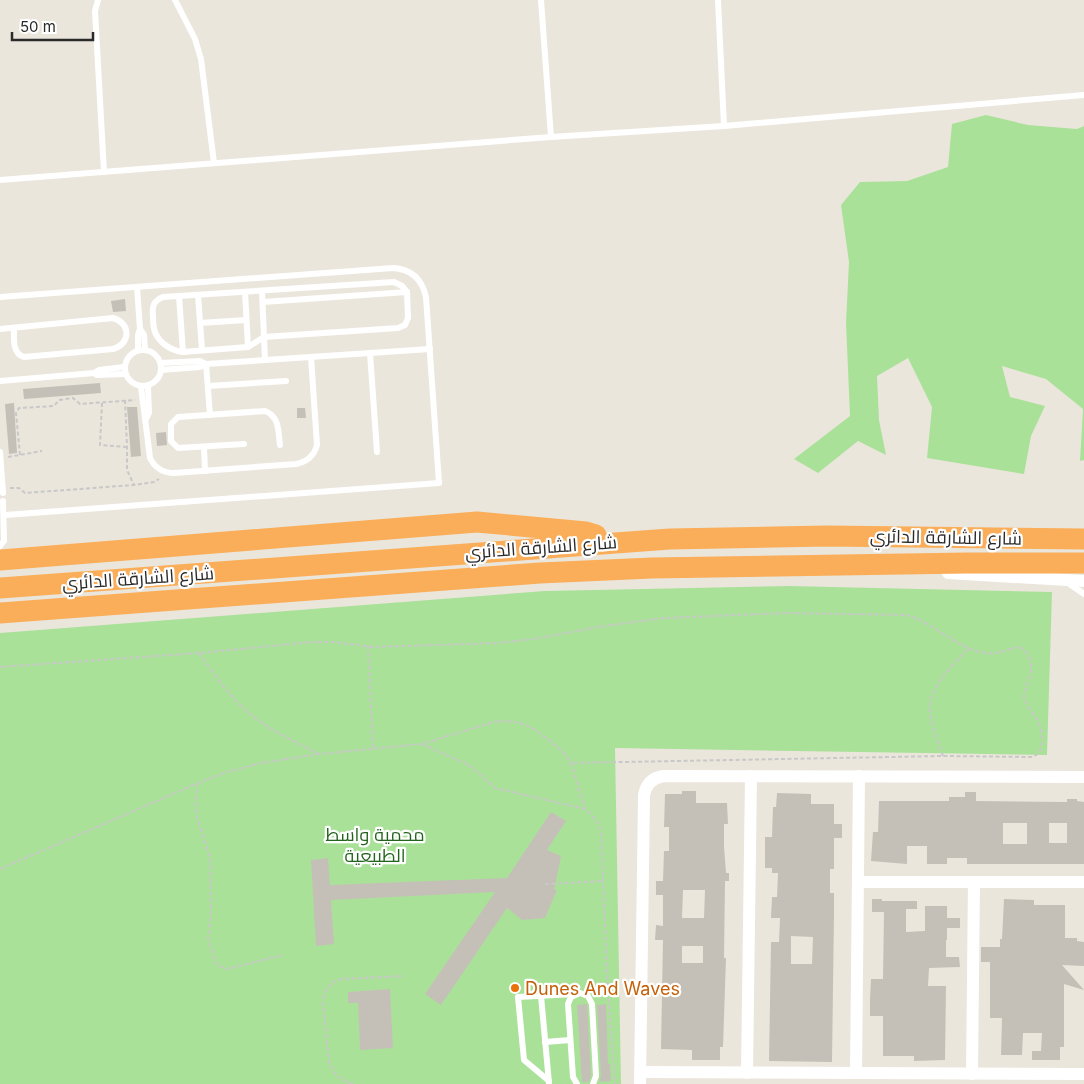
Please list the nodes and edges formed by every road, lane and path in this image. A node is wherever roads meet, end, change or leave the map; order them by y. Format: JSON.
{"nodes":[{"id":1,"x":98,"y":0,"type":"edge"},
{"id":2,"x":175,"y":0,"type":"edge"},
{"id":3,"x":541,"y":0,"type":"edge"},
{"id":4,"x":718,"y":0,"type":"edge"},
{"id":5,"x":1084,"y":95,"type":"edge"},
{"id":6,"x":724,"y":126,"type":"junction"},
{"id":7,"x":551,"y":137,"type":"junction"},
{"id":8,"x":214,"y":163,"type":"junction"},
{"id":9,"x":104,"y":172,"type":"junction"},
{"id":10,"x":0,"y":180,"type":"edge"},
{"id":11,"x":224,"y":281,"type":"junction"},
{"id":12,"x":137,"y":287,"type":"junction"},
{"id":13,"x":262,"y":291,"type":"junction"},
{"id":14,"x":245,"y":292,"type":"junction"},
{"id":15,"x":407,"y":292,"type":"junction"},
{"id":16,"x":224,"y":293,"type":"junction"},
{"id":17,"x":198,"y":295,"type":"junction"},
{"id":18,"x":179,"y":296,"type":"junction"},
{"id":19,"x":0,"y":297,"type":"edge"},
{"id":20,"x":263,"y":302,"type":"junction"},
{"id":21,"x":246,"y":320,"type":"junction"},
{"id":22,"x":200,"y":323,"type":"junction"},
{"id":23,"x":14,"y":328,"type":"junction"},
{"id":24,"x":0,"y":329,"type":"edge"},
{"id":25,"x":140,"y":329,"type":"junction"},
{"id":26,"x":264,"y":338,"type":"junction"},
{"id":27,"x":248,"y":347,"type":"junction"},
{"id":28,"x":430,"y":349,"type":"junction"},
{"id":29,"x":138,"y":350,"type":"junction"},
{"id":30,"x":145,"y":350,"type":"junction"},
{"id":31,"x":202,"y":350,"type":"junction"},
{"id":32,"x":183,"y":352,"type":"junction"},
{"id":33,"x":370,"y":353,"type":"junction"},
{"id":34,"x":311,"y":357,"type":"junction"},
{"id":35,"x":265,"y":360,"type":"junction"},
{"id":36,"x":161,"y":363,"type":"junction"},
{"id":37,"x":206,"y":364,"type":"junction"},
{"id":38,"x":125,"y":370,"type":"junction"},
{"id":39,"x":161,"y":370,"type":"junction"},
{"id":40,"x":0,"y":381,"type":"edge"},
{"id":41,"x":286,"y":381,"type":"dead end"},
{"id":42,"x":144,"y":386,"type":"junction"},
{"id":43,"x":208,"y":386,"type":"junction"},
{"id":44,"x":125,"y":400,"type":"junction"},
{"id":45,"x":142,"y":400,"type":"junction"},
{"id":46,"x":102,"y":402,"type":"junction"},
{"id":47,"x":210,"y":415,"type":"junction"},
{"id":48,"x":146,"y":419,"type":"junction"},
{"id":49,"x":244,"y":444,"type":"dead end"},
{"id":50,"x":280,"y":445,"type":"dead end"},
{"id":51,"x":127,"y":447,"type":"junction"},
{"id":52,"x":204,"y":447,"type":"junction"},
{"id":53,"x":42,"y":451,"type":"dead end"},
{"id":54,"x":0,"y":452,"type":"edge"},
{"id":55,"x":377,"y":452,"type":"dead end"},
{"id":56,"x":20,"y":455,"type":"junction"},
{"id":57,"x":0,"y":458,"type":"edge"},
{"id":58,"x":205,"y":471,"type":"junction"},
{"id":59,"x":168,"y":473,"type":"junction"},
{"id":60,"x":1,"y":476,"type":"edge"},
{"id":61,"x":134,"y":485,"type":"junction"},
{"id":62,"x":3,"y":490,"type":"joint"},
{"id":63,"x":4,"y":501,"type":"dead end"},
{"id":64,"x":5,"y":515,"type":"junction"},
{"id":65,"x":1084,"y":539,"type":"edge"},
{"id":66,"x":618,"y":542,"type":"junction"},
{"id":67,"x":8,"y":550,"type":"edge"},
{"id":68,"x":1084,"y":564,"type":"edge"},
{"id":69,"x":891,"y":565,"type":"junction"},
{"id":70,"x":1063,"y":580,"type":"junction"},
{"id":71,"x":1084,"y":581,"type":"edge"},
{"id":72,"x":0,"y":588,"type":"edge"},
{"id":73,"x":1084,"y":594,"type":"edge"},
{"id":74,"x":0,"y":613,"type":"edge"},
{"id":75,"x":368,"y":646,"type":"junction"},
{"id":76,"x":968,"y":648,"type":"junction"},
{"id":77,"x":199,"y":653,"type":"junction"},
{"id":78,"x":0,"y":667,"type":"edge"},
{"id":79,"x":422,"y":744,"type":"junction"},
{"id":80,"x":373,"y":748,"type":"junction"},
{"id":81,"x":319,"y":754,"type":"junction"},
{"id":82,"x":943,"y":756,"type":"junction"},
{"id":83,"x":570,"y":762,"type":"junction"},
{"id":84,"x":751,"y":776,"type":"junction"},
{"id":85,"x":859,"y":776,"type":"junction"},
{"id":86,"x":1084,"y":776,"type":"edge"},
{"id":87,"x":198,"y":783,"type":"junction"},
{"id":88,"x":585,"y":809,"type":"junction"},
{"id":89,"x":0,"y":870,"type":"edge"},
{"id":90,"x":603,"y":881,"type":"junction"},
{"id":91,"x":858,"y":882,"type":"junction"},
{"id":92,"x":974,"y":882,"type":"junction"},
{"id":93,"x":1084,"y":882,"type":"edge"},
{"id":94,"x":545,"y":884,"type":"dead end"},
{"id":95,"x":282,"y":955,"type":"dead end"},
{"id":96,"x":404,"y":976,"type":"dead end"},
{"id":97,"x":608,"y":992,"type":"junction"},
{"id":98,"x":575,"y":994,"type":"junction"},
{"id":99,"x":584,"y":994,"type":"junction"},
{"id":100,"x":541,"y":996,"type":"junction"},
{"id":101,"x":570,"y":1040,"type":"junction"},
{"id":102,"x":545,"y":1042,"type":"junction"},
{"id":103,"x":747,"y":1073,"type":"junction"},
{"id":104,"x":856,"y":1073,"type":"junction"},
{"id":105,"x":972,"y":1074,"type":"junction"},
{"id":106,"x":1084,"y":1074,"type":"edge"},
{"id":107,"x":640,"y":1078,"type":"edge"},
{"id":108,"x":940,"y":1079,"type":"edge"},
{"id":109,"x":549,"y":1082,"type":"edge"},
{"id":110,"x":353,"y":1084,"type":"edge"},
{"id":111,"x":577,"y":1084,"type":"edge"},
{"id":112,"x":592,"y":1084,"type":"edge"},
{"id":113,"x":615,"y":1084,"type":"edge"}],
"edges":[{"from":1,"to":9,"type":"lane"},
{"from":2,"to":8,"type":"lane"},
{"from":3,"to":7,"type":"lane"},
{"from":4,"to":6,"type":"lane"},
{"from":5,"to":6,"type":"lane"},
{"from":6,"to":7,"type":"lane"},
{"from":7,"to":8,"type":"lane"},
{"from":8,"to":9,"type":"lane"},
{"from":9,"to":10,"type":"lane"},
{"from":11,"to":12,"type":"lane"},
{"from":11,"to":16,"type":"lane"},
{"from":11,"to":28,"type":"lane"},
{"from":12,"to":19,"type":"lane"},
{"from":12,"to":25,"type":"lane"},
{"from":13,"to":14,"type":"lane"},
{"from":13,"to":15,"type":"lane"},
{"from":13,"to":20,"type":"lane"},
{"from":14,"to":16,"type":"lane"},
{"from":14,"to":21,"type":"lane"},
{"from":15,"to":20,"type":"lane"},
{"from":15,"to":26,"type":"lane"},
{"from":16,"to":17,"type":"lane"},
{"from":17,"to":18,"type":"lane"},
{"from":17,"to":22,"type":"lane"},
{"from":18,"to":32,"type":"lane"},
{"from":18,"to":32,"type":"lane"},
{"from":20,"to":26,"type":"lane"},
{"from":21,"to":22,"type":"lane"},
{"from":21,"to":27,"type":"lane"},
{"from":22,"to":31,"type":"lane"},
{"from":23,"to":23,"type":"lane"},
{"from":23,"to":24,"type":"lane"},
{"from":25,"to":29,"type":"lane"},
{"from":25,"to":30,"type":"lane"},
{"from":26,"to":27,"type":"lane"},
{"from":26,"to":35,"type":"lane"},
{"from":27,"to":31,"type":"lane"},
{"from":28,"to":33,"type":"lane"},
{"from":28,"to":64,"type":"lane"},
{"from":29,"to":30,"type":"lane"},
{"from":29,"to":38,"type":"lane"},
{"from":30,"to":36,"type":"lane"},
{"from":31,"to":32,"type":"lane"},
{"from":33,"to":34,"type":"lane"},
{"from":33,"to":55,"type":"lane"},
{"from":34,"to":35,"type":"lane"},
{"from":34,"to":58,"type":"lane"},
{"from":35,"to":37,"type":"lane"},
{"from":36,"to":37,"type":"lane"},
{"from":36,"to":39,"type":"lane"},
{"from":37,"to":39,"type":"lane"},
{"from":37,"to":43,"type":"lane"},
{"from":38,"to":40,"type":"lane"},
{"from":38,"to":42,"type":"lane"},
{"from":39,"to":42,"type":"lane"},
{"from":41,"to":43,"type":"lane"},
{"from":42,"to":45,"type":"lane"},
{"from":42,"to":48,"type":"lane"},
{"from":43,"to":47,"type":"lane"},
{"from":44,"to":45,"type":"path"},
{"from":44,"to":46,"type":"path"},
{"from":44,"to":51,"type":"path"},
{"from":45,"to":48,"type":"lane"},
{"from":46,"to":51,"type":"path"},
{"from":46,"to":56,"type":"path"},
{"from":47,"to":50,"type":"lane"},
{"from":47,"to":52,"type":"lane"},
{"from":48,"to":59,"type":"lane"},
{"from":49,"to":52,"type":"lane"},
{"from":51,"to":61,"type":"path"},
{"from":52,"to":58,"type":"lane"},
{"from":53,"to":56,"type":"path"},
{"from":54,"to":57,"type":"lane"},
{"from":56,"to":57,"type":"path"},
{"from":57,"to":60,"type":"lane"},
{"from":58,"to":59,"type":"lane"},
{"from":59,"to":61,"type":"path"},
{"from":60,"to":62,"type":"lane"},
{"from":61,"to":62,"type":"path"},
{"from":63,"to":64,"type":"lane"},
{"from":64,"to":67,"type":"lane"},
{"from":65,"to":66,"type":"highway","name":"شارع الشارقة الدائري"},
{"from":66,"to":67,"type":"highway"},
{"from":66,"to":72,"type":"highway","name":"شارع الشارقة الدائري"},
{"from":68,"to":69,"type":"highway","name":"شارع الشارقة الدائري"},
{"from":69,"to":70,"type":"street"},
{"from":69,"to":74,"type":"highway","name":"شارع الشارقة الدائري"},
{"from":70,"to":71,"type":"street"},
{"from":70,"to":73,"type":"lane"},
{"from":75,"to":76,"type":"path"},
{"from":75,"to":77,"type":"path"},
{"from":75,"to":80,"type":"path"},
{"from":76,"to":82,"type":"path"},
{"from":76,"to":82,"type":"path"},
{"from":77,"to":78,"type":"path"},
{"from":77,"to":81,"type":"path"},
{"from":79,"to":80,"type":"path"},
{"from":79,"to":83,"type":"path"},
{"from":79,"to":88,"type":"path"},
{"from":80,"to":81,"type":"path"},
{"from":81,"to":87,"type":"path"},
{"from":82,"to":83,"type":"path"},
{"from":83,"to":88,"type":"path"},
{"from":84,"to":85,"type":"street"},
{"from":84,"to":103,"type":"street"},
{"from":84,"to":107,"type":"street"},
{"from":85,"to":86,"type":"street"},
{"from":85,"to":91,"type":"street"},
{"from":87,"to":89,"type":"path"},
{"from":87,"to":95,"type":"path"},
{"from":88,"to":90,"type":"path"},
{"from":90,"to":94,"type":"path"},
{"from":90,"to":97,"type":"path"},
{"from":91,"to":92,"type":"street"},
{"from":91,"to":104,"type":"street"},
{"from":92,"to":93,"type":"street"},
{"from":92,"to":105,"type":"street"},
{"from":96,"to":110,"type":"path"},
{"from":97,"to":99,"type":"path"},
{"from":97,"to":113,"type":"path"},
{"from":98,"to":99,"type":"lane"},
{"from":98,"to":100,"type":"lane"},
{"from":98,"to":101,"type":"lane"},
{"from":99,"to":112,"type":"lane"},
{"from":100,"to":102,"type":"lane"},
{"from":100,"to":109,"type":"lane"},
{"from":101,"to":102,"type":"lane"},
{"from":101,"to":111,"type":"lane"},
{"from":102,"to":109,"type":"lane"},
{"from":103,"to":104,"type":"street"},
{"from":103,"to":107,"type":"street"},
{"from":104,"to":108,"type":"street"},
{"from":105,"to":106,"type":"street"},
{"from":105,"to":108,"type":"street"}]}
